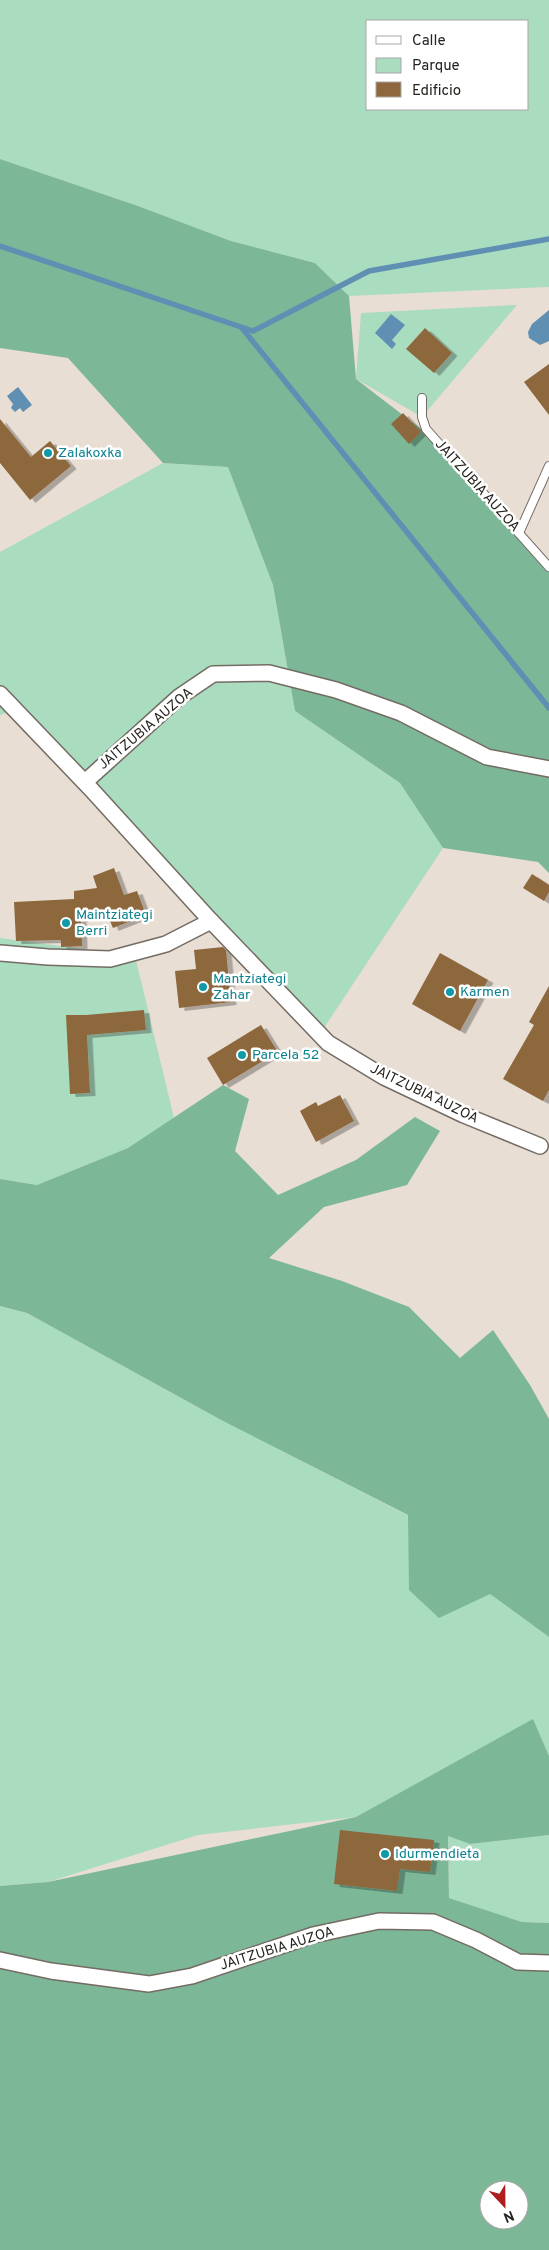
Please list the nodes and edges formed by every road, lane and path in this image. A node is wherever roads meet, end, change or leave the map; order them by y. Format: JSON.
{"nodes":[{"id":1,"x":422,"y":398,"type":"dead end"},
{"id":2,"x":549,"y":466,"type":"edge"},
{"id":3,"x":519,"y":533,"type":"junction"},
{"id":4,"x":549,"y":567,"type":"edge"},
{"id":5,"x":0,"y":694,"type":"edge"},
{"id":6,"x":549,"y":769,"type":"edge"},
{"id":7,"x":85,"y":782,"type":"junction"},
{"id":8,"x":211,"y":921,"type":"junction"},
{"id":9,"x":0,"y":953,"type":"edge"},
{"id":10,"x":546,"y":1143,"type":"edge"},
{"id":11,"x":0,"y":1960,"type":"edge"},
{"id":12,"x":549,"y":1964,"type":"edge"}],
"edges":[{"from":1,"to":3,"type":"lane","name":"JAITZUBIA AUZOA"},
{"from":2,"to":3,"type":"lane"},
{"from":3,"to":4,"type":"lane","name":"JAITZUBIA AUZOA"},
{"from":5,"to":7,"type":"street","name":"JAITZUBIA AUZOA"},
{"from":6,"to":7,"type":"street","name":"JAITZUBIA AUZOA"},
{"from":7,"to":8,"type":"street","name":"JAITZUBIA AUZOA"},
{"from":8,"to":9,"type":"street"},
{"from":8,"to":10,"type":"street","name":"JAITZUBIA AUZOA"},
{"from":11,"to":12,"type":"street","name":"JAITZUBIA AUZOA"}]}
